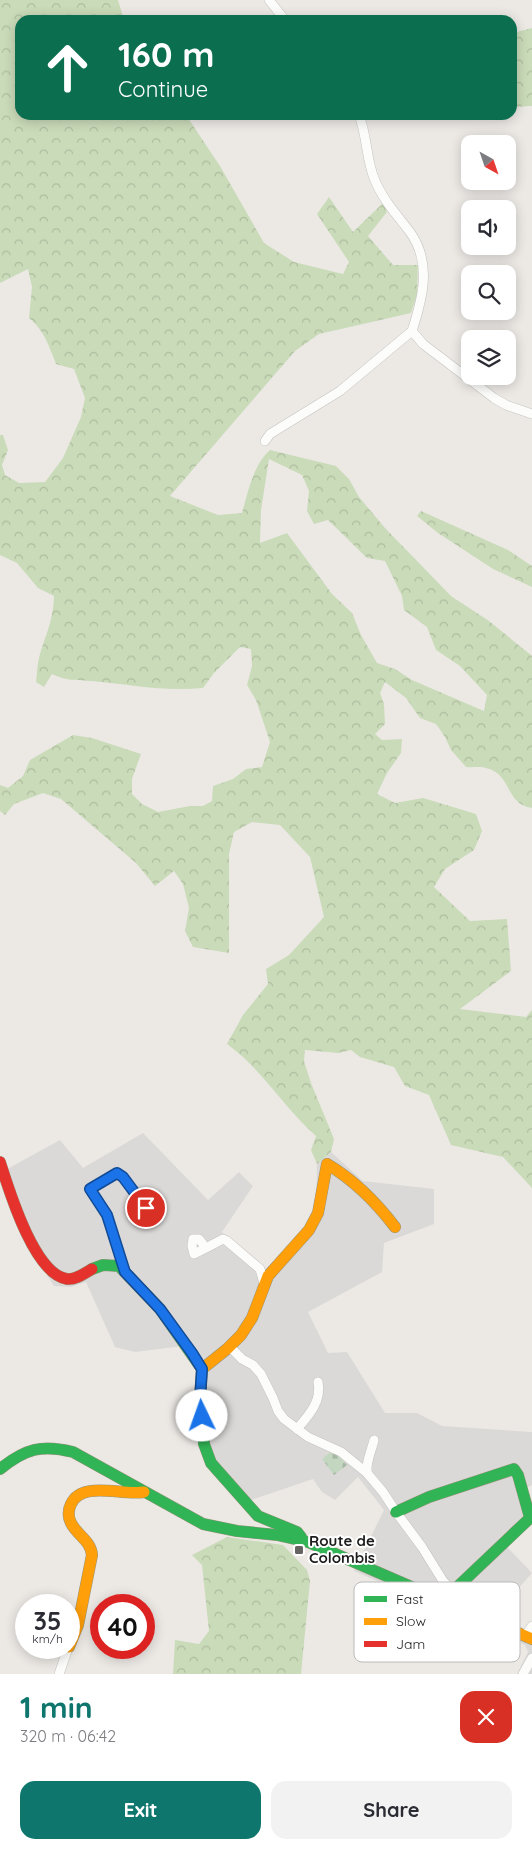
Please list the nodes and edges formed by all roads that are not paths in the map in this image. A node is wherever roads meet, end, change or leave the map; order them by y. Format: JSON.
{"nodes":[{"id":1,"x":269,"y":0,"type":"edge"},
{"id":2,"x":282,"y":15,"type":"edge"},
{"id":3,"x":360,"y":120,"type":"edge"},
{"id":4,"x":412,"y":331,"type":"junction"},
{"id":5,"x":532,"y":414,"type":"edge"},
{"id":6,"x":265,"y":441,"type":"dead end"},
{"id":7,"x":0,"y":1162,"type":"edge"},
{"id":8,"x":153,"y":1218,"type":"dead end"},
{"id":9,"x":395,"y":1227,"type":"dead end"},
{"id":10,"x":206,"y":1248,"type":"dead end"},
{"id":11,"x":125,"y":1272,"type":"junction"},
{"id":12,"x":264,"y":1283,"type":"junction"},
{"id":13,"x":231,"y":1348,"type":"junction"},
{"id":14,"x":202,"y":1369,"type":"junction"},
{"id":15,"x":318,"y":1382,"type":"dead end"},
{"id":16,"x":297,"y":1429,"type":"junction"},
{"id":17,"x":374,"y":1440,"type":"dead end"},
{"id":18,"x":0,"y":1469,"type":"edge"},
{"id":19,"x":367,"y":1473,"type":"junction"},
{"id":20,"x":144,"y":1492,"type":"junction"},
{"id":21,"x":396,"y":1512,"type":"junction"},
{"id":22,"x":302,"y":1540,"type":"junction"},
{"id":23,"x":400,"y":1582,"type":"edge"},
{"id":24,"x":444,"y":1582,"type":"edge"},
{"id":25,"x":463,"y":1582,"type":"edge"},
{"id":26,"x":80,"y":1616,"type":"edge"},
{"id":27,"x":532,"y":1658,"type":"edge"},
{"id":28,"x":65,"y":1659,"type":"edge"},
{"id":29,"x":59,"y":1674,"type":"edge"},
{"id":30,"x":523,"y":1674,"type":"edge"}],
"edges":[{"from":1,"to":2,"type":"street"},
{"from":3,"to":4,"type":"street"},
{"from":4,"to":5,"type":"street"},
{"from":4,"to":6,"type":"street"},
{"from":7,"to":11,"type":"street"},
{"from":8,"to":11,"type":"street"},
{"from":9,"to":12,"type":"street"},
{"from":10,"to":12,"type":"street"},
{"from":11,"to":14,"type":"street"},
{"from":12,"to":13,"type":"street"},
{"from":13,"to":14,"type":"street"},
{"from":13,"to":16,"type":"street"},
{"from":14,"to":22,"type":"street"},
{"from":15,"to":16,"type":"street"},
{"from":16,"to":19,"type":"street"},
{"from":17,"to":19,"type":"street"},
{"from":18,"to":20,"type":"street"},
{"from":19,"to":21,"type":"street"},
{"from":20,"to":22,"type":"street"},
{"from":20,"to":26,"type":"street"},
{"from":21,"to":24,"type":"street"},
{"from":21,"to":25,"type":"street"},
{"from":22,"to":23,"type":"street"},
{"from":27,"to":30,"type":"street"},
{"from":28,"to":29,"type":"street"}]}
